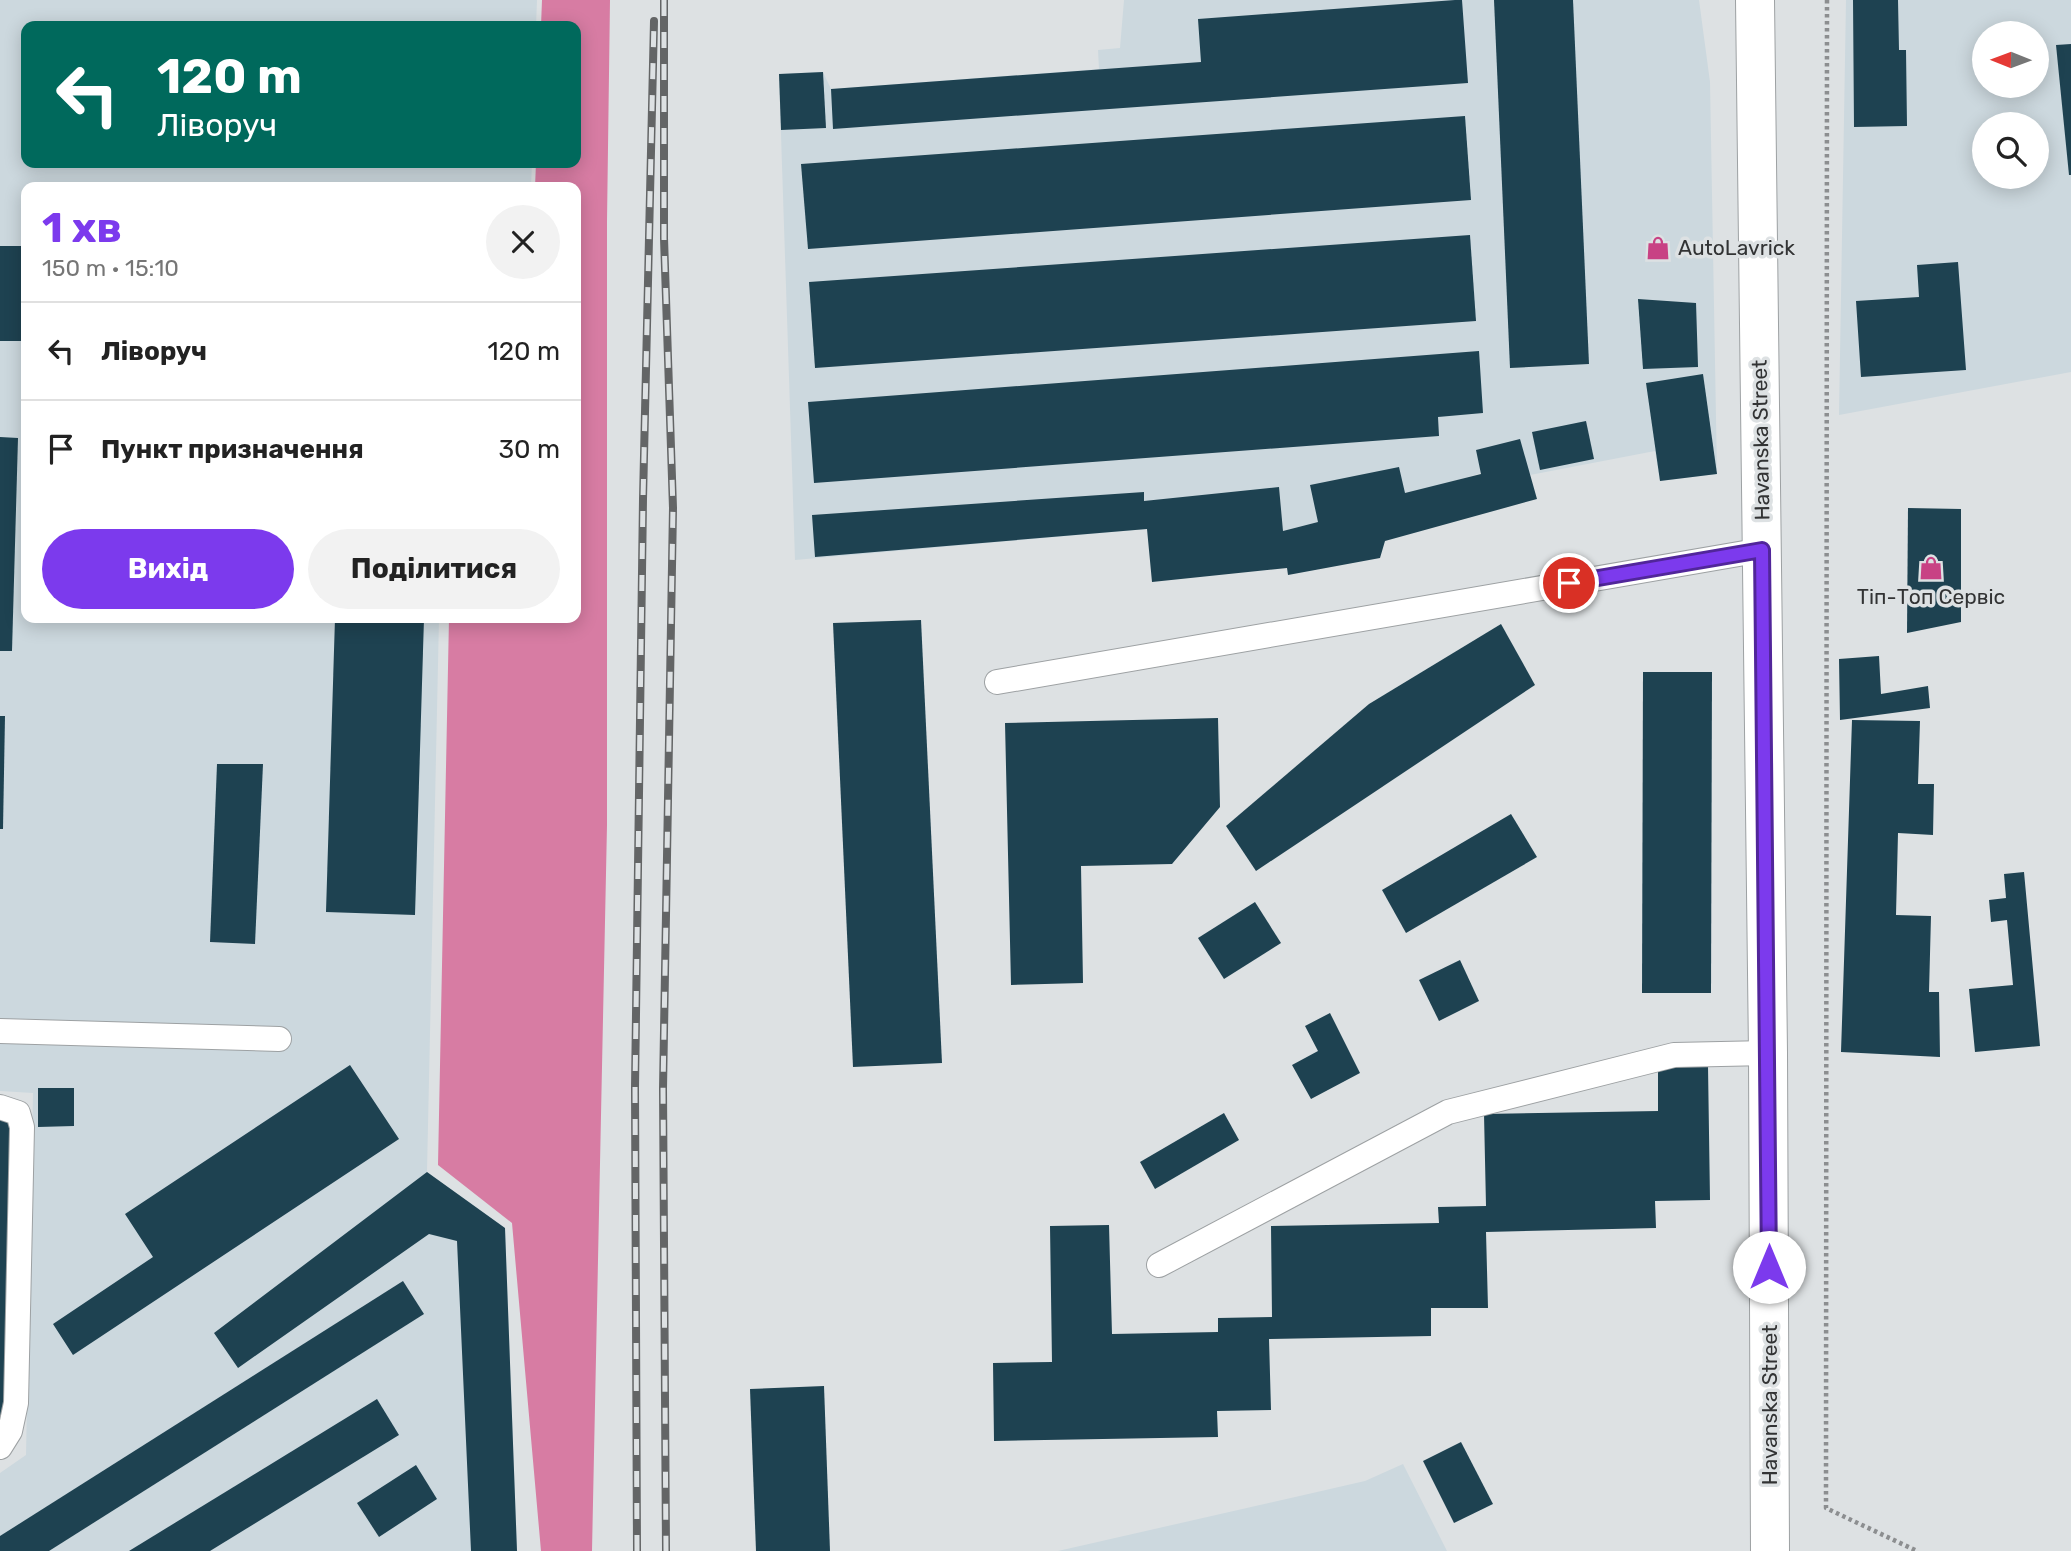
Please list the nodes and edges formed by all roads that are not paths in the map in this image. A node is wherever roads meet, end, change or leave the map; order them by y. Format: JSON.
{"nodes":[{"id":1,"x":1755,"y":0,"type":"edge"},
{"id":2,"x":1762,"y":550,"type":"junction"},
{"id":3,"x":997,"y":682,"type":"dead end"},
{"id":4,"x":0,"y":1031,"type":"edge"},
{"id":5,"x":279,"y":1039,"type":"dead end"},
{"id":6,"x":1769,"y":1053,"type":"junction"},
{"id":7,"x":0,"y":1107,"type":"edge"},
{"id":8,"x":1159,"y":1265,"type":"dead end"},
{"id":9,"x":0,"y":1447,"type":"edge"},
{"id":10,"x":1770,"y":1551,"type":"edge"}],
"edges":[{"from":1,"to":2,"type":"street","name":"Havanska Street"},
{"from":2,"to":3,"type":"lane"},
{"from":2,"to":6,"type":"street","name":"Havanska Street"},
{"from":4,"to":5,"type":"lane"},
{"from":6,"to":8,"type":"lane"},
{"from":6,"to":10,"type":"street","name":"Havanska Street"},
{"from":7,"to":9,"type":"lane"}]}
